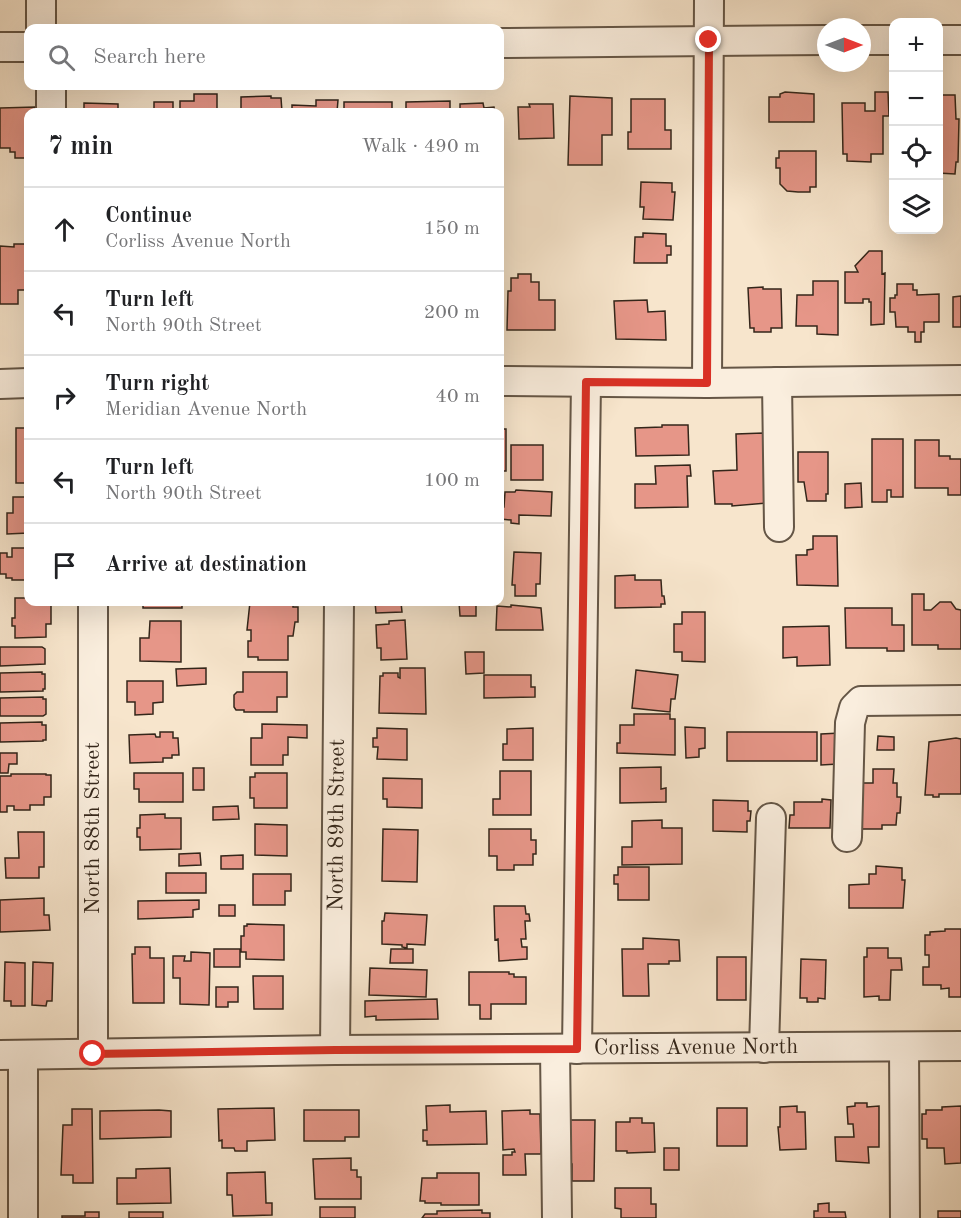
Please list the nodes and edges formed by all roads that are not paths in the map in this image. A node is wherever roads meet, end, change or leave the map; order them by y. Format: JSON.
{"nodes":[{"id":1,"x":41,"y":0,"type":"edge"},
{"id":2,"x":709,"y":0,"type":"edge"},
{"id":3,"x":41,"y":24,"type":"edge"},
{"id":4,"x":709,"y":40,"type":"junction"},
{"id":5,"x":817,"y":40,"type":"edge"},
{"id":6,"x":871,"y":40,"type":"edge"},
{"id":7,"x":889,"y":40,"type":"edge"},
{"id":8,"x":943,"y":40,"type":"edge"},
{"id":9,"x":961,"y":40,"type":"edge"},
{"id":10,"x":504,"y":43,"type":"edge"},
{"id":11,"x":0,"y":47,"type":"edge"},
{"id":12,"x":24,"y":47,"type":"edge"},
{"id":13,"x":51,"y":90,"type":"edge"},
{"id":14,"x":51,"y":108,"type":"edge"},
{"id":15,"x":961,"y":380,"type":"edge"},
{"id":16,"x":504,"y":381,"type":"edge"},
{"id":17,"x":586,"y":382,"type":"junction"},
{"id":18,"x":777,"y":382,"type":"junction"},
{"id":19,"x":24,"y":383,"type":"edge"},
{"id":20,"x":707,"y":383,"type":"junction"},
{"id":21,"x":0,"y":384,"type":"edge"},
{"id":22,"x":779,"y":527,"type":"dead end"},
{"id":23,"x":93,"y":606,"type":"edge"},
{"id":24,"x":339,"y":606,"type":"edge"},
{"id":25,"x":961,"y":700,"type":"edge"},
{"id":26,"x":771,"y":818,"type":"dead end"},
{"id":27,"x":847,"y":837,"type":"dead end"},
{"id":28,"x":961,"y":1046,"type":"edge"},
{"id":29,"x":904,"y":1047,"type":"junction"},
{"id":30,"x":764,"y":1048,"type":"junction"},
{"id":31,"x":566,"y":1049,"type":"junction"},
{"id":32,"x":335,"y":1050,"type":"junction"},
{"id":33,"x":93,"y":1054,"type":"junction"},
{"id":34,"x":11,"y":1055,"type":"edge"},
{"id":35,"x":23,"y":1218,"type":"edge"},
{"id":36,"x":557,"y":1218,"type":"edge"},
{"id":37,"x":905,"y":1218,"type":"edge"}],
"edges":[{"from":1,"to":3,"type":"street"},
{"from":2,"to":4,"type":"street"},
{"from":4,"to":5,"type":"street"},
{"from":4,"to":10,"type":"street"},
{"from":4,"to":20,"type":"street"},
{"from":6,"to":7,"type":"street"},
{"from":8,"to":9,"type":"street"},
{"from":11,"to":12,"type":"street"},
{"from":13,"to":14,"type":"street"},
{"from":15,"to":18,"type":"street"},
{"from":16,"to":17,"type":"street"},
{"from":17,"to":20,"type":"street"},
{"from":17,"to":31,"type":"street"},
{"from":18,"to":20,"type":"street"},
{"from":18,"to":22,"type":"street"},
{"from":19,"to":21,"type":"street"},
{"from":23,"to":33,"type":"street","name":"North 88th Street"},
{"from":24,"to":32,"type":"street","name":"North 89th Street"},
{"from":25,"to":27,"type":"street"},
{"from":26,"to":30,"type":"street"},
{"from":28,"to":29,"type":"street","name":"Corliss Avenue North"},
{"from":29,"to":30,"type":"street","name":"Corliss Avenue North"},
{"from":29,"to":37,"type":"street"},
{"from":30,"to":31,"type":"street","name":"Corliss Avenue North"},
{"from":31,"to":32,"type":"street","name":"Corliss Avenue North"},
{"from":31,"to":36,"type":"street"},
{"from":32,"to":33,"type":"street","name":"Corliss Avenue North"},
{"from":33,"to":34,"type":"street","name":"Corliss Avenue North"},
{"from":34,"to":35,"type":"street"}]}
